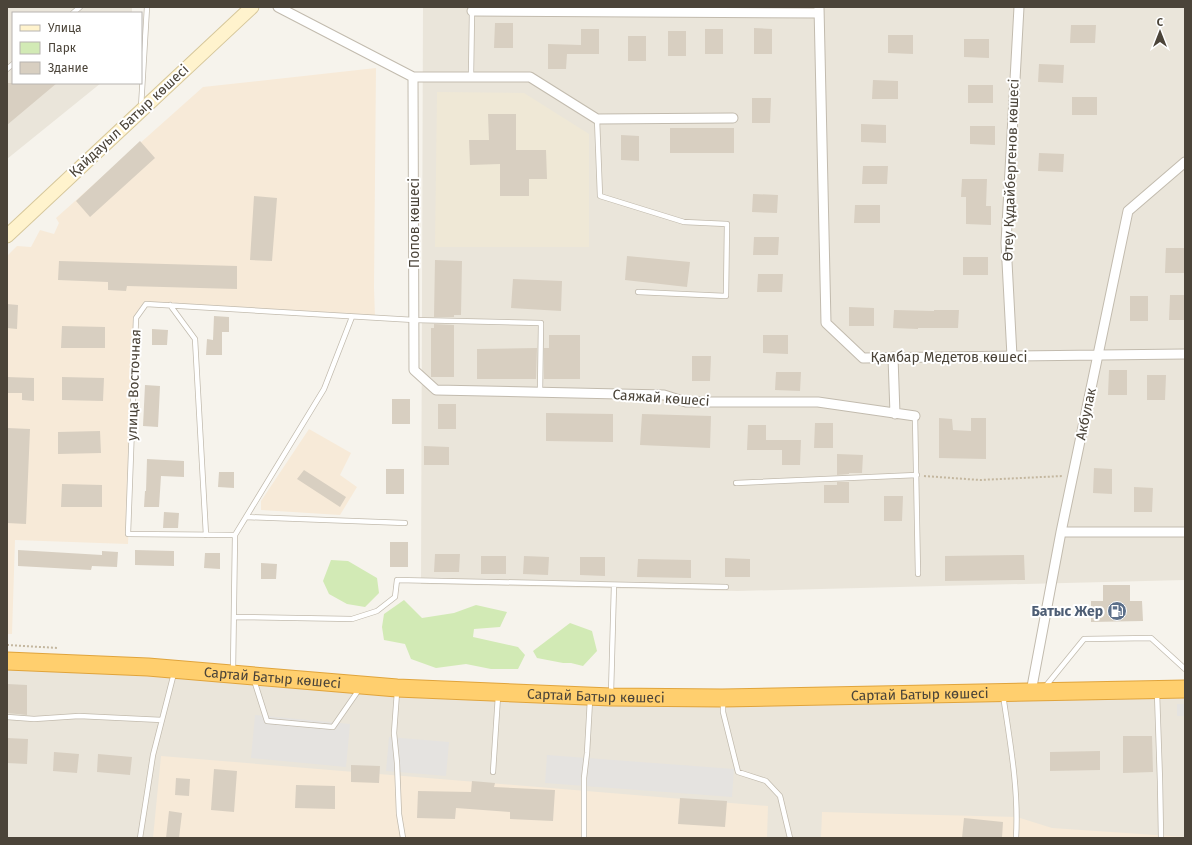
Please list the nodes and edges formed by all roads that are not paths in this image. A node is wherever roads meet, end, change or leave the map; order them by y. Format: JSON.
{"nodes":[{"id":1,"x":147,"y":7,"type":"edge"},
{"id":2,"x":252,"y":7,"type":"edge"},
{"id":3,"x":278,"y":7,"type":"edge"},
{"id":4,"x":1019,"y":7,"type":"edge"},
{"id":5,"x":819,"y":10,"type":"edge"},
{"id":6,"x":472,"y":11,"type":"joint"},
{"id":7,"x":414,"y":77,"type":"junction"},
{"id":8,"x":471,"y":77,"type":"junction"},
{"id":9,"x":141,"y":110,"type":"junction"},
{"id":10,"x":733,"y":118,"type":"dead end"},
{"id":11,"x":597,"y":119,"type":"junction"},
{"id":12,"x":1185,"y":162,"type":"edge"},
{"id":13,"x":7,"y":236,"type":"edge"},
{"id":14,"x":638,"y":292,"type":"dead end"},
{"id":15,"x":170,"y":305,"type":"junction"},
{"id":16,"x":352,"y":317,"type":"junction"},
{"id":17,"x":414,"y":320,"type":"junction"},
{"id":18,"x":1185,"y":354,"type":"edge"},
{"id":19,"x":1012,"y":356,"type":"junction"},
{"id":20,"x":1098,"y":356,"type":"junction"},
{"id":21,"x":893,"y":358,"type":"junction"},
{"id":22,"x":414,"y":370,"type":"joint"},
{"id":23,"x":540,"y":392,"type":"junction"},
{"id":24,"x":895,"y":414,"type":"junction"},
{"id":25,"x":915,"y":416,"type":"joint"},
{"id":26,"x":917,"y":475,"type":"junction"},
{"id":27,"x":736,"y":482,"type":"dead end"},
{"id":28,"x":246,"y":517,"type":"junction"},
{"id":29,"x":405,"y":523,"type":"dead end"},
{"id":30,"x":1062,"y":532,"type":"junction"},
{"id":31,"x":1185,"y":532,"type":"edge"},
{"id":32,"x":206,"y":535,"type":"junction"},
{"id":33,"x":235,"y":535,"type":"junction"},
{"id":34,"x":918,"y":574,"type":"dead end"},
{"id":35,"x":614,"y":585,"type":"junction"},
{"id":36,"x":726,"y":588,"type":"dead end"},
{"id":37,"x":234,"y":618,"type":"junction"},
{"id":38,"x":7,"y":661,"type":"edge"},
{"id":39,"x":1185,"y":669,"type":"edge"},
{"id":40,"x":175,"y":670,"type":"junction"},
{"id":41,"x":233,"y":675,"type":"junction"},
{"id":42,"x":253,"y":676,"type":"junction"},
{"id":43,"x":362,"y":685,"type":"junction"},
{"id":44,"x":397,"y":688,"type":"junction"},
{"id":45,"x":1157,"y":689,"type":"junction"},
{"id":46,"x":1185,"y":689,"type":"edge"},
{"id":47,"x":1002,"y":692,"type":"junction"},
{"id":48,"x":1036,"y":692,"type":"junction"},
{"id":49,"x":498,"y":693,"type":"junction"},
{"id":50,"x":590,"y":696,"type":"junction"},
{"id":51,"x":611,"y":697,"type":"junction"},
{"id":52,"x":722,"y":698,"type":"junction"},
{"id":53,"x":7,"y":717,"type":"edge"},
{"id":54,"x":162,"y":720,"type":"junction"},
{"id":55,"x":493,"y":772,"type":"dead end"},
{"id":56,"x":140,"y":838,"type":"edge"},
{"id":57,"x":403,"y":838,"type":"edge"},
{"id":58,"x":584,"y":838,"type":"edge"},
{"id":59,"x":790,"y":838,"type":"edge"},
{"id":60,"x":1016,"y":838,"type":"edge"},
{"id":61,"x":1161,"y":838,"type":"edge"}],
"edges":[{"from":1,"to":9,"type":"lane"},
{"from":2,"to":9,"type":"street","name":"Қайдауыл Батыр көшесі"},
{"from":3,"to":7,"type":"street"},
{"from":4,"to":19,"type":"street","name":"Өтеу Құдайбергенов көшесі"},
{"from":5,"to":6,"type":"street"},
{"from":5,"to":21,"type":"street","name":"Қамбар Медетов көшесі"},
{"from":6,"to":8,"type":"lane"},
{"from":7,"to":8,"type":"street"},
{"from":7,"to":17,"type":"street","name":"Попов көшесі"},
{"from":8,"to":11,"type":"street"},
{"from":9,"to":13,"type":"street","name":"Қайдауыл Батыр көшесі"},
{"from":10,"to":11,"type":"street"},
{"from":11,"to":14,"type":"lane"},
{"from":12,"to":20,"type":"street","name":"Акбулак"},
{"from":15,"to":16,"type":"lane","name":"улица Восточная"},
{"from":15,"to":32,"type":"lane"},
{"from":15,"to":32,"type":"lane","name":"улица Восточная"},
{"from":16,"to":17,"type":"lane","name":"улица Восточная"},
{"from":16,"to":28,"type":"lane"},
{"from":17,"to":22,"type":"street","name":"Попов көшесі"},
{"from":17,"to":23,"type":"lane","name":"улица Восточная"},
{"from":18,"to":20,"type":"street","name":"Қамбар Медетов көшесі"},
{"from":19,"to":20,"type":"street","name":"Қамбар Медетов көшесі"},
{"from":19,"to":21,"type":"street","name":"Қамбар Медетов көшесі"},
{"from":20,"to":30,"type":"street","name":"Акбулак"},
{"from":21,"to":24,"type":"street"},
{"from":22,"to":23,"type":"street","name":"Саяжай көшесі"},
{"from":23,"to":24,"type":"street","name":"Саяжай көшесі"},
{"from":24,"to":25,"type":"street","name":"Саяжай көшесі"},
{"from":25,"to":26,"type":"lane"},
{"from":26,"to":27,"type":"lane"},
{"from":26,"to":34,"type":"lane"},
{"from":28,"to":29,"type":"lane"},
{"from":28,"to":33,"type":"lane"},
{"from":30,"to":31,"type":"street"},
{"from":30,"to":48,"type":"street","name":"Акбулак"},
{"from":32,"to":33,"type":"lane","name":"улица Восточная"},
{"from":33,"to":37,"type":"lane"},
{"from":35,"to":36,"type":"lane"},
{"from":35,"to":37,"type":"lane"},
{"from":35,"to":51,"type":"lane"},
{"from":37,"to":41,"type":"lane"},
{"from":38,"to":40,"type":"highway","name":"Сартай Батыр көшесі"},
{"from":39,"to":48,"type":"lane"},
{"from":40,"to":41,"type":"highway","name":"Сартай Батыр көшесі"},
{"from":40,"to":54,"type":"lane"},
{"from":41,"to":42,"type":"highway","name":"Сартай Батыр көшесі"},
{"from":42,"to":43,"type":"highway","name":"Сартай Батыр көшесі"},
{"from":42,"to":43,"type":"lane"},
{"from":43,"to":44,"type":"highway","name":"Сартай Батыр көшесі"},
{"from":44,"to":49,"type":"highway","name":"Сартай Батыр көшесі"},
{"from":44,"to":57,"type":"lane"},
{"from":45,"to":46,"type":"highway","name":"Сартай Батыр көшесі"},
{"from":45,"to":48,"type":"highway","name":"Сартай Батыр көшесі"},
{"from":45,"to":61,"type":"lane"},
{"from":47,"to":48,"type":"highway","name":"Сартай Батыр көшесі"},
{"from":47,"to":52,"type":"highway","name":"Сартай Батыр көшесі"},
{"from":47,"to":60,"type":"lane"},
{"from":49,"to":50,"type":"highway","name":"Сартай Батыр көшесі"},
{"from":49,"to":55,"type":"lane"},
{"from":50,"to":51,"type":"highway","name":"Сартай Батыр көшесі"},
{"from":50,"to":58,"type":"lane"},
{"from":51,"to":52,"type":"highway","name":"Сартай Батыр көшесі"},
{"from":52,"to":59,"type":"lane"},
{"from":53,"to":54,"type":"lane"},
{"from":54,"to":56,"type":"lane"}]}
